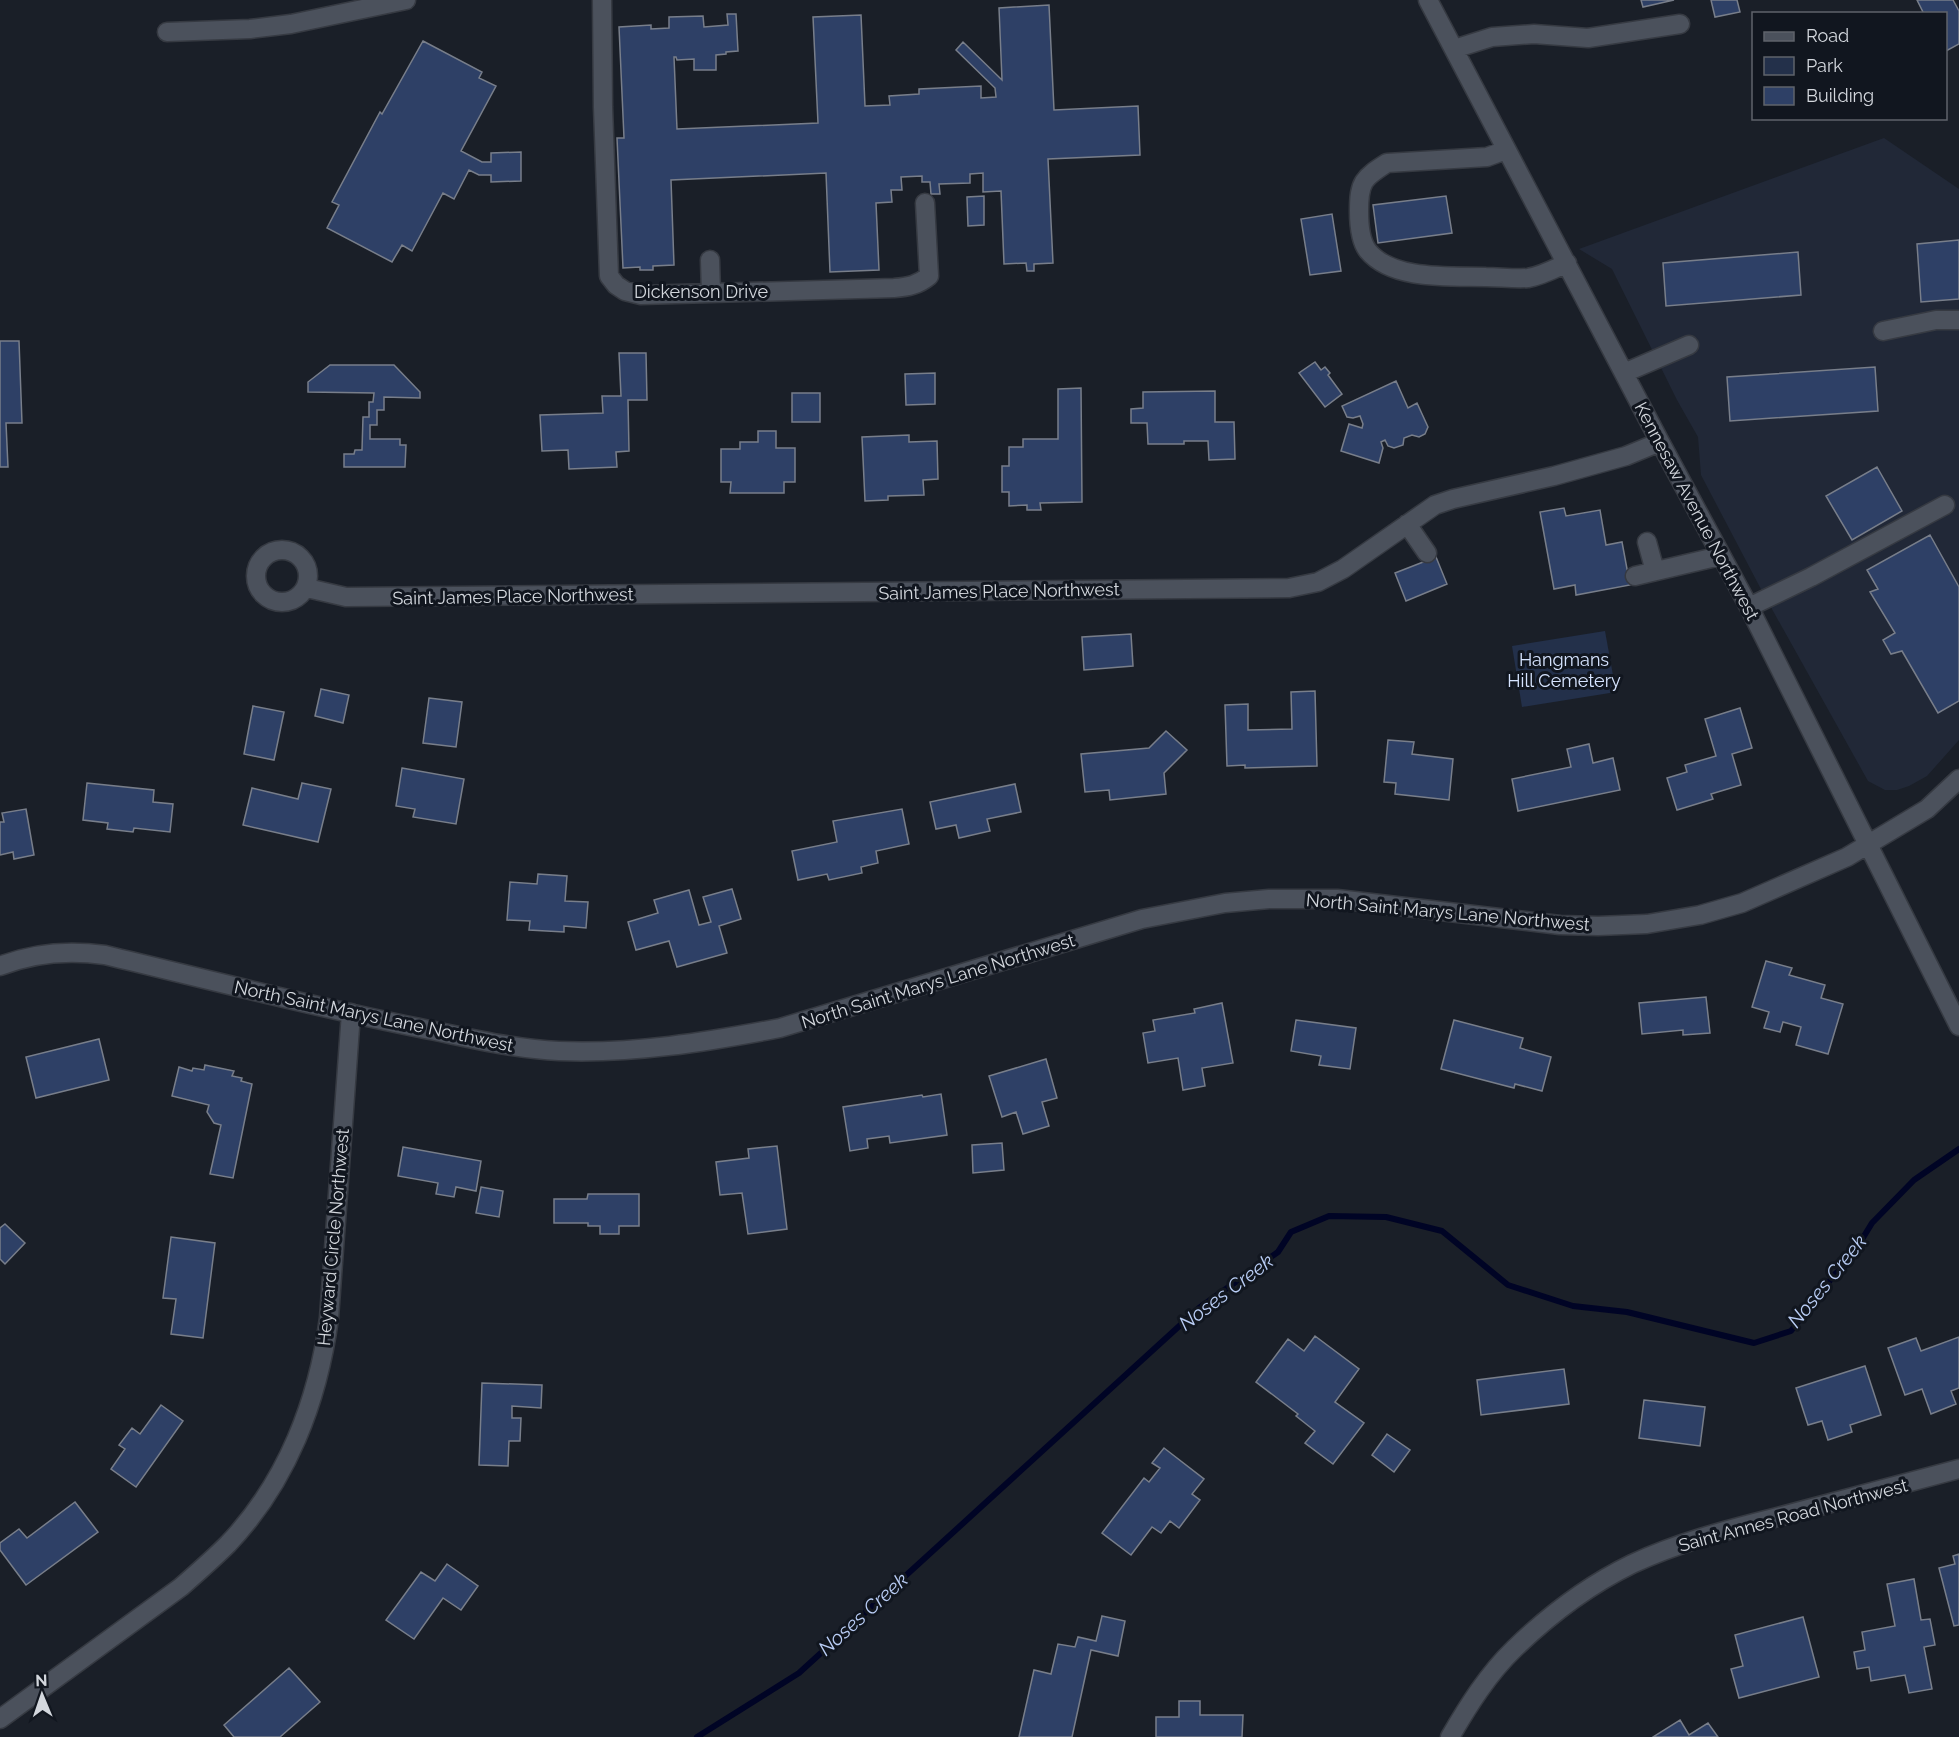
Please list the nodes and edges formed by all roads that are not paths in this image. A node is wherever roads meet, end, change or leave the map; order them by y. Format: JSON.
{"nodes":[{"id":1,"x":406,"y":0,"type":"edge"},
{"id":2,"x":602,"y":0,"type":"edge"},
{"id":3,"x":1428,"y":0,"type":"edge"},
{"id":4,"x":1680,"y":24,"type":"dead end"},
{"id":5,"x":167,"y":32,"type":"dead end"},
{"id":6,"x":1454,"y":49,"type":"junction"},
{"id":7,"x":1506,"y":150,"type":"junction"},
{"id":8,"x":925,"y":203,"type":"dead end"},
{"id":9,"x":710,"y":260,"type":"dead end"},
{"id":10,"x":1567,"y":263,"type":"junction"},
{"id":11,"x":711,"y":293,"type":"junction"},
{"id":12,"x":1959,"y":320,"type":"edge"},
{"id":13,"x":1882,"y":331,"type":"dead end"},
{"id":14,"x":1689,"y":345,"type":"dead end"},
{"id":15,"x":1624,"y":373,"type":"junction"},
{"id":16,"x":1660,"y":442,"type":"junction"},
{"id":17,"x":1945,"y":505,"type":"dead end"},
{"id":18,"x":1407,"y":524,"type":"junction"},
{"id":19,"x":1647,"y":542,"type":"dead end"},
{"id":20,"x":1427,"y":553,"type":"dead end"},
{"id":21,"x":1720,"y":556,"type":"junction"},
{"id":22,"x":1655,"y":571,"type":"junction"},
{"id":23,"x":1635,"y":576,"type":"dead end"},
{"id":24,"x":307,"y":588,"type":"dead end"},
{"id":25,"x":1749,"y":607,"type":"junction"},
{"id":26,"x":1959,"y":779,"type":"edge"},
{"id":27,"x":1868,"y":844,"type":"junction"},
{"id":28,"x":0,"y":966,"type":"edge"},
{"id":29,"x":351,"y":1013,"type":"junction"},
{"id":30,"x":1959,"y":1026,"type":"edge"},
{"id":31,"x":1959,"y":1470,"type":"edge"},
{"id":32,"x":0,"y":1719,"type":"edge"},
{"id":33,"x":1450,"y":1737,"type":"edge"}],
"edges":[{"from":1,"to":5,"type":"street"},
{"from":2,"to":11,"type":"street","name":"Dickenson Drive"},
{"from":3,"to":6,"type":"street","name":"Kennesaw Avenue Northwest"},
{"from":4,"to":6,"type":"street"},
{"from":6,"to":7,"type":"street","name":"Kennesaw Avenue Northwest"},
{"from":7,"to":10,"type":"street","name":"Kennesaw Avenue Northwest"},
{"from":7,"to":10,"type":"street"},
{"from":8,"to":11,"type":"street","name":"Dickenson Drive"},
{"from":9,"to":11,"type":"street"},
{"from":10,"to":15,"type":"street","name":"Kennesaw Avenue Northwest"},
{"from":12,"to":13,"type":"street"},
{"from":14,"to":15,"type":"street"},
{"from":15,"to":16,"type":"street","name":"Kennesaw Avenue Northwest"},
{"from":16,"to":18,"type":"street","name":"Saint James Place Northwest"},
{"from":16,"to":21,"type":"street","name":"Kennesaw Avenue Northwest"},
{"from":17,"to":25,"type":"street"},
{"from":18,"to":20,"type":"street"},
{"from":18,"to":24,"type":"street","name":"Saint James Place Northwest"},
{"from":19,"to":22,"type":"street"},
{"from":21,"to":22,"type":"street"},
{"from":21,"to":25,"type":"street","name":"Kennesaw Avenue Northwest"},
{"from":22,"to":23,"type":"street"},
{"from":25,"to":27,"type":"street","name":"Kennesaw Avenue Northwest"},
{"from":26,"to":27,"type":"street","name":"North Saint Marys Lane Northwest"},
{"from":27,"to":29,"type":"street","name":"North Saint Marys Lane Northwest"},
{"from":27,"to":30,"type":"street","name":"Kennesaw Avenue Northwest"},
{"from":28,"to":29,"type":"street","name":"North Saint Marys Lane Northwest"},
{"from":29,"to":32,"type":"street","name":"Heyward Circle Northwest"},
{"from":31,"to":33,"type":"street","name":"Saint Annes Road Northwest"}]}
